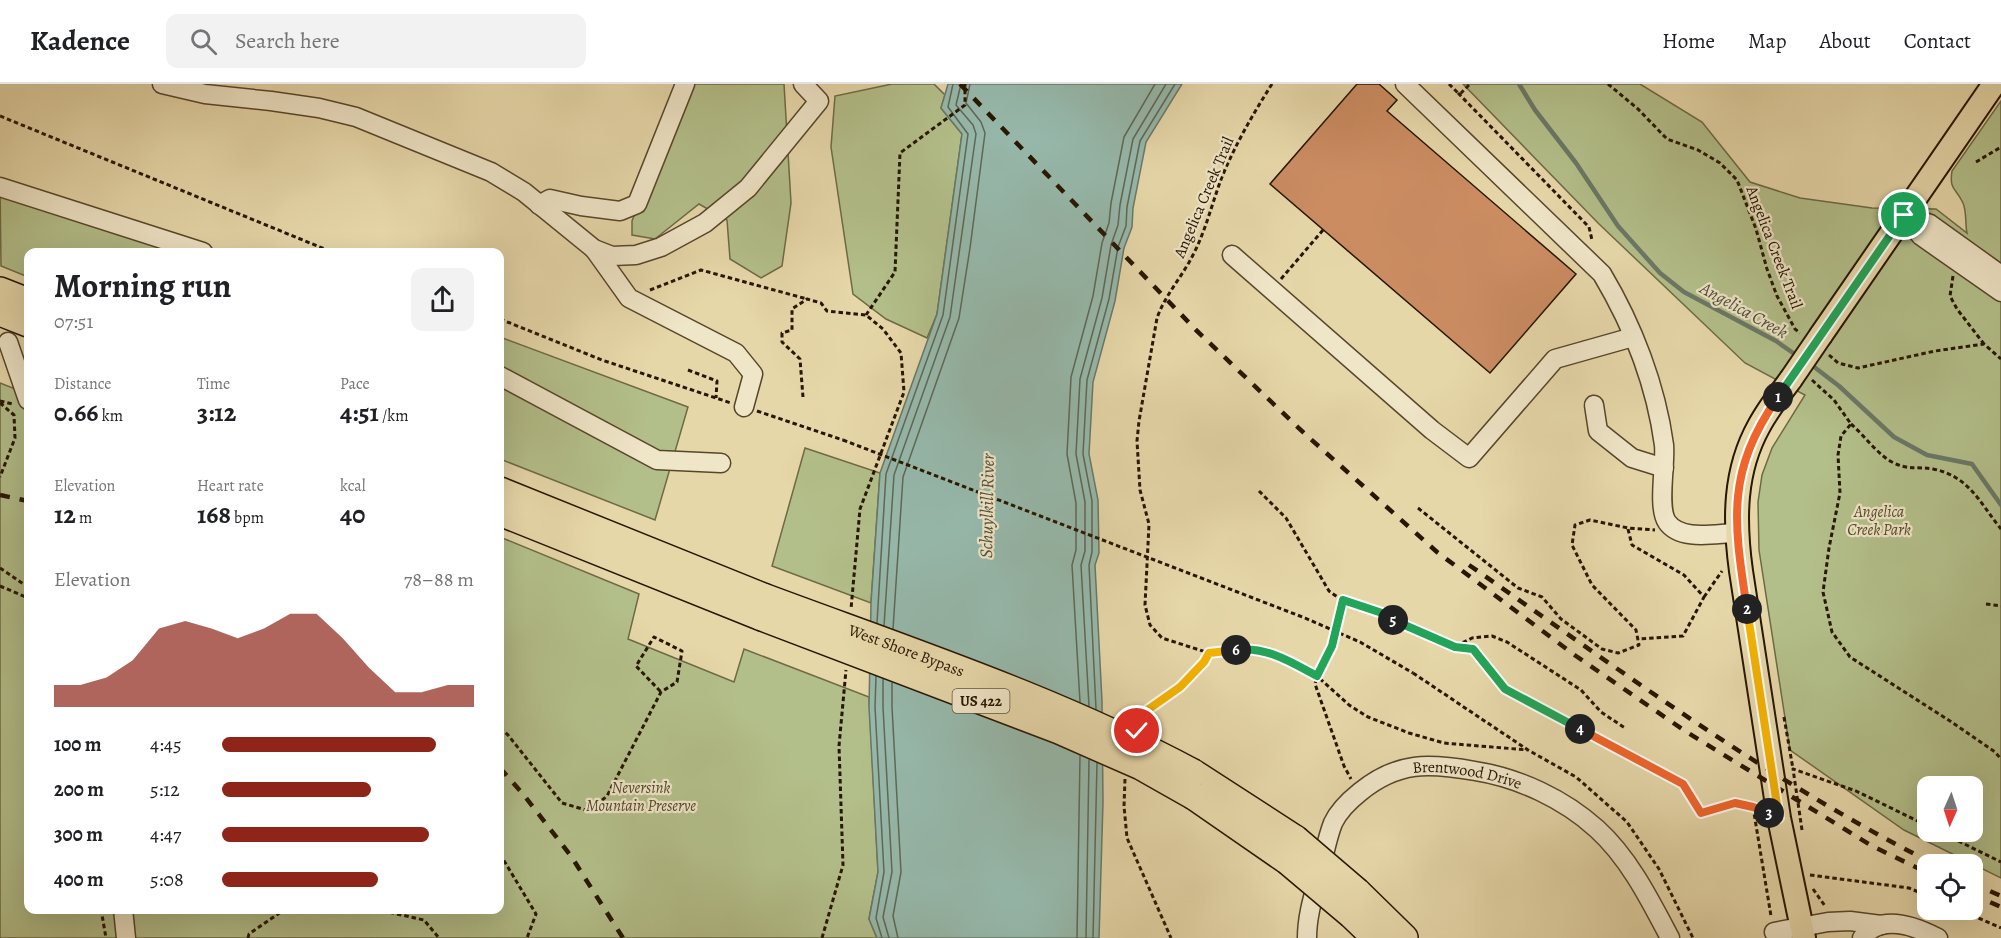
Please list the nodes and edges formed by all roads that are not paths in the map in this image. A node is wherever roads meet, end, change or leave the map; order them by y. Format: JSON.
{"nodes":[{"id":1,"x":162,"y":84,"type":"edge"},
{"id":2,"x":685,"y":84,"type":"edge"},
{"id":3,"x":803,"y":84,"type":"edge"},
{"id":4,"x":1405,"y":84,"type":"edge"},
{"id":5,"x":1994,"y":84,"type":"edge"},
{"id":6,"x":249,"y":91,"type":"edge"},
{"id":7,"x":0,"y":187,"type":"edge"},
{"id":8,"x":539,"y":205,"type":"junction"},
{"id":9,"x":1904,"y":215,"type":"junction"},
{"id":10,"x":191,"y":248,"type":"edge"},
{"id":11,"x":594,"y":249,"type":"junction"},
{"id":12,"x":1232,"y":255,"type":"dead end"},
{"id":13,"x":2001,"y":275,"type":"edge"},
{"id":14,"x":0,"y":291,"type":"edge"},
{"id":15,"x":2001,"y":292,"type":"edge"},
{"id":16,"x":24,"y":300,"type":"edge"},
{"id":17,"x":0,"y":312,"type":"edge"},
{"id":18,"x":24,"y":321,"type":"edge"},
{"id":19,"x":1633,"y":337,"type":"junction"},
{"id":20,"x":8,"y":342,"type":"dead end"},
{"id":21,"x":504,"y":378,"type":"edge"},
{"id":22,"x":24,"y":388,"type":"edge"},
{"id":23,"x":1594,"y":405,"type":"dead end"},
{"id":24,"x":744,"y":407,"type":"road end"},
{"id":25,"x":721,"y":462,"type":"dead end"},
{"id":26,"x":1664,"y":468,"type":"junction"},
{"id":27,"x":504,"y":493,"type":"edge"},
{"id":28,"x":504,"y":513,"type":"edge"},
{"id":29,"x":1737,"y":532,"type":"junction"},
{"id":30,"x":763,"y":607,"type":"junction"},
{"id":31,"x":1355,"y":903,"type":"junction"},
{"id":32,"x":124,"y":914,"type":"edge"},
{"id":33,"x":1881,"y":925,"type":"junction"},
{"id":34,"x":1774,"y":932,"type":"road end"},
{"id":35,"x":1803,"y":933,"type":"edge"},
{"id":36,"x":126,"y":938,"type":"edge"},
{"id":37,"x":1307,"y":938,"type":"edge"},
{"id":38,"x":1376,"y":938,"type":"edge"},
{"id":39,"x":1404,"y":938,"type":"edge"},
{"id":40,"x":1670,"y":938,"type":"edge"},
{"id":41,"x":1862,"y":938,"type":"edge"},
{"id":42,"x":1938,"y":938,"type":"edge"}],
"edges":[{"from":1,"to":6,"type":"street"},
{"from":2,"to":8,"type":"street"},
{"from":3,"to":11,"type":"street"},
{"from":4,"to":19,"type":"street"},
{"from":5,"to":9,"type":"main road"},
{"from":6,"to":8,"type":"street"},
{"from":7,"to":10,"type":"street"},
{"from":8,"to":11,"type":"street"},
{"from":9,"to":13,"type":"street"},
{"from":9,"to":15,"type":"street"},
{"from":9,"to":29,"type":"main road","bridge":true},
{"from":11,"to":24,"type":"street"},
{"from":12,"to":19,"type":"street"},
{"from":14,"to":16,"type":"highway"},
{"from":17,"to":18,"type":"highway"},
{"from":19,"to":26,"type":"street"},
{"from":20,"to":22,"type":"street"},
{"from":21,"to":25,"type":"street"},
{"from":23,"to":26,"type":"street"},
{"from":26,"to":29,"type":"street"},
{"from":27,"to":30,"type":"highway","name":"West Shore Bypass","number":"US 422"},
{"from":28,"to":30,"type":"highway","name":"West Shore Bypass","number":"US 422"},
{"from":29,"to":35,"type":"main road"},
{"from":30,"to":31,"type":"highway","name":"West Shore Bypass","number":"US 422","bridge":true},
{"from":31,"to":38,"type":"highway","name":"West Shore Bypass","number":"US 422"},
{"from":31,"to":39,"type":"highway","name":"West Shore Bypass","number":"US 422"},
{"from":32,"to":36,"type":"street"},
{"from":33,"to":35,"type":"street"},
{"from":33,"to":41,"type":"street"},
{"from":33,"to":42,"type":"street"},
{"from":34,"to":35,"type":"street"},
{"from":37,"to":40,"type":"street","name":"Brentwood Drive"}]}
